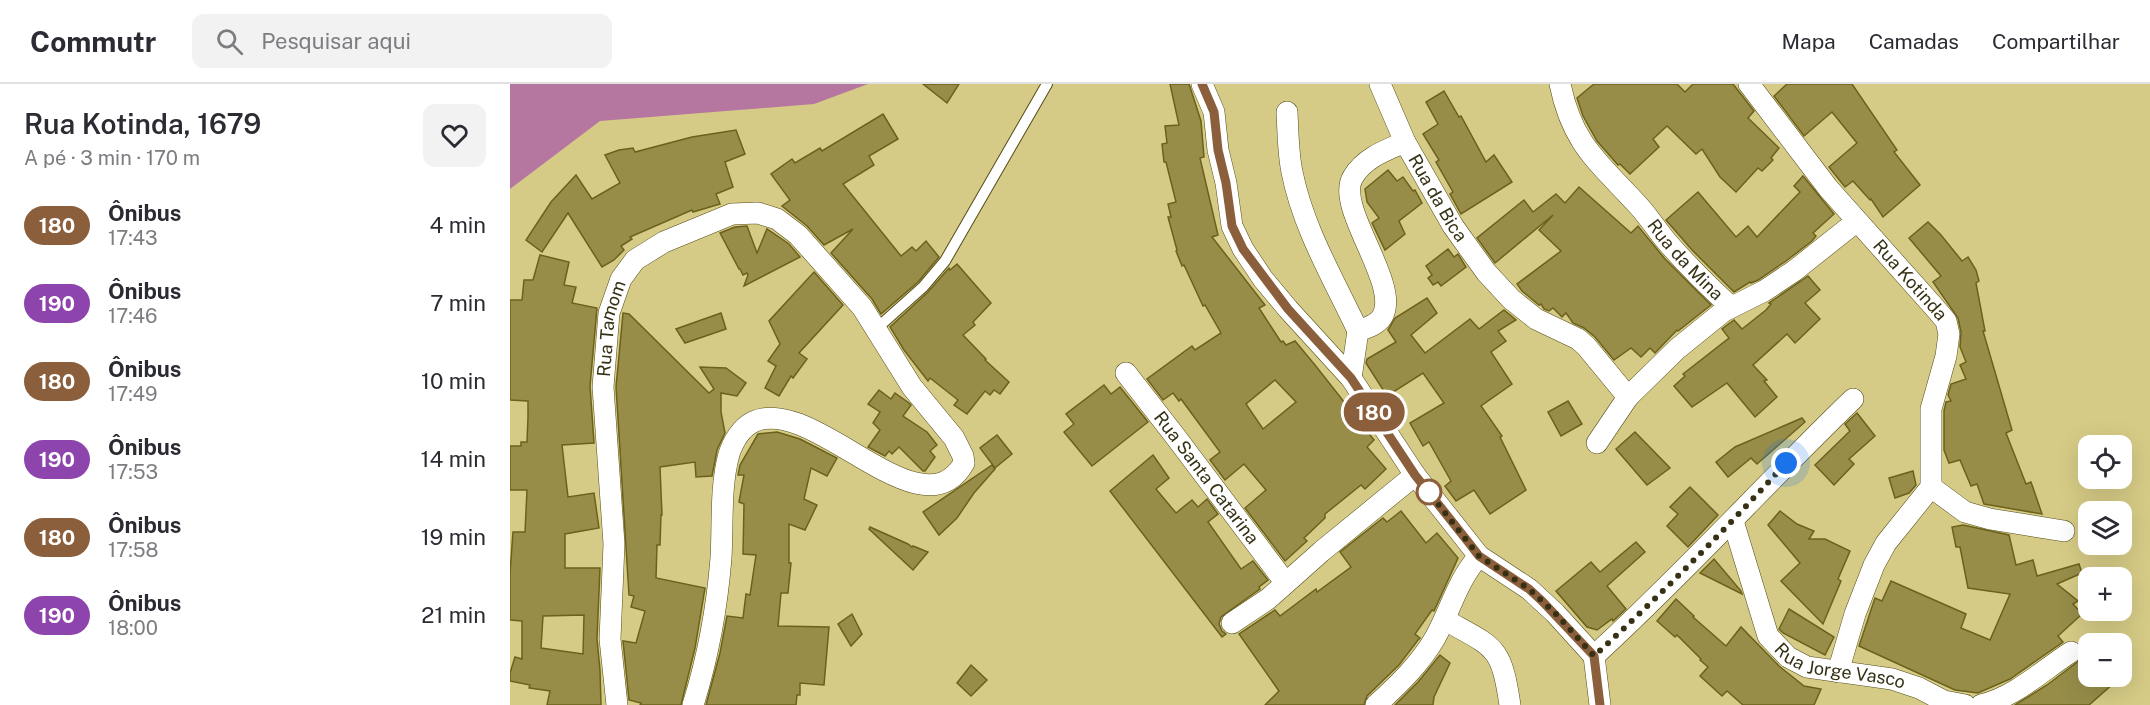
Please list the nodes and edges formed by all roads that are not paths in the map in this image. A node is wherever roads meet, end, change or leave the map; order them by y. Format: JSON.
{"nodes":[{"id":1,"x":1047,"y":84,"type":"edge"},
{"id":2,"x":1202,"y":84,"type":"edge"},
{"id":3,"x":1380,"y":84,"type":"edge"},
{"id":4,"x":1560,"y":84,"type":"edge"},
{"id":5,"x":1749,"y":84,"type":"edge"},
{"id":6,"x":1287,"y":112,"type":"dead end"},
{"id":7,"x":1405,"y":142,"type":"junction"},
{"id":8,"x":1857,"y":221,"type":"junction"},
{"id":9,"x":1731,"y":307,"type":"junction"},
{"id":10,"x":876,"y":329,"type":"junction"},
{"id":11,"x":1358,"y":331,"type":"junction"},
{"id":12,"x":1126,"y":374,"type":"dead end"},
{"id":13,"x":1351,"y":378,"type":"junction"},
{"id":14,"x":1628,"y":397,"type":"junction"},
{"id":15,"x":1853,"y":399,"type":"dead end"},
{"id":16,"x":1597,"y":443,"type":"dead end"},
{"id":17,"x":1415,"y":475,"type":"junction"},
{"id":18,"x":1931,"y":487,"type":"junction"},
{"id":19,"x":1733,"y":521,"type":"junction"},
{"id":20,"x":2064,"y":531,"type":"dead end"},
{"id":21,"x":1479,"y":556,"type":"junction"},
{"id":22,"x":1285,"y":582,"type":"junction"},
{"id":23,"x":1445,"y":620,"type":"junction"},
{"id":24,"x":1232,"y":623,"type":"dead end"},
{"id":25,"x":2071,"y":652,"type":"dead end"},
{"id":26,"x":1594,"y":656,"type":"junction"},
{"id":27,"x":1838,"y":672,"type":"junction"},
{"id":28,"x":617,"y":705,"type":"edge"},
{"id":29,"x":693,"y":705,"type":"edge"},
{"id":30,"x":1376,"y":705,"type":"edge"},
{"id":31,"x":1510,"y":705,"type":"edge"},
{"id":32,"x":1600,"y":705,"type":"edge"},
{"id":33,"x":1965,"y":705,"type":"edge"},
{"id":34,"x":1981,"y":705,"type":"edge"}],
"edges":[{"from":1,"to":10,"type":"lane"},
{"from":2,"to":13,"type":"street"},
{"from":3,"to":7,"type":"street"},
{"from":4,"to":9,"type":"street","name":"Rua da Mina"},
{"from":5,"to":8,"type":"street","name":"Rua Kotinda"},
{"from":6,"to":11,"type":"street"},
{"from":7,"to":11,"type":"street","name":"Rua da Bica"},
{"from":7,"to":14,"type":"street","name":"Rua da Bica"},
{"from":8,"to":9,"type":"street","name":"Rua da Mina"},
{"from":8,"to":18,"type":"street","name":"Rua Kotinda"},
{"from":9,"to":14,"type":"street"},
{"from":10,"to":28,"type":"street","name":"Rua Tamom"},
{"from":10,"to":29,"type":"street","name":"Rua Tamom"},
{"from":11,"to":13,"type":"street"},
{"from":12,"to":22,"type":"street","name":"Rua Santa Catarina"},
{"from":13,"to":17,"type":"street"},
{"from":14,"to":16,"type":"street"},
{"from":15,"to":19,"type":"street"},
{"from":17,"to":21,"type":"street"},
{"from":17,"to":22,"type":"street"},
{"from":18,"to":20,"type":"street"},
{"from":18,"to":27,"type":"street"},
{"from":19,"to":26,"type":"street"},
{"from":19,"to":27,"type":"street","name":"Rua Jorge Vasco"},
{"from":21,"to":23,"type":"street"},
{"from":21,"to":26,"type":"street"},
{"from":22,"to":24,"type":"street"},
{"from":23,"to":30,"type":"street"},
{"from":23,"to":31,"type":"street"},
{"from":25,"to":34,"type":"street"},
{"from":26,"to":32,"type":"street"},
{"from":27,"to":33,"type":"street","name":"Rua Jorge Vasco"}]}
